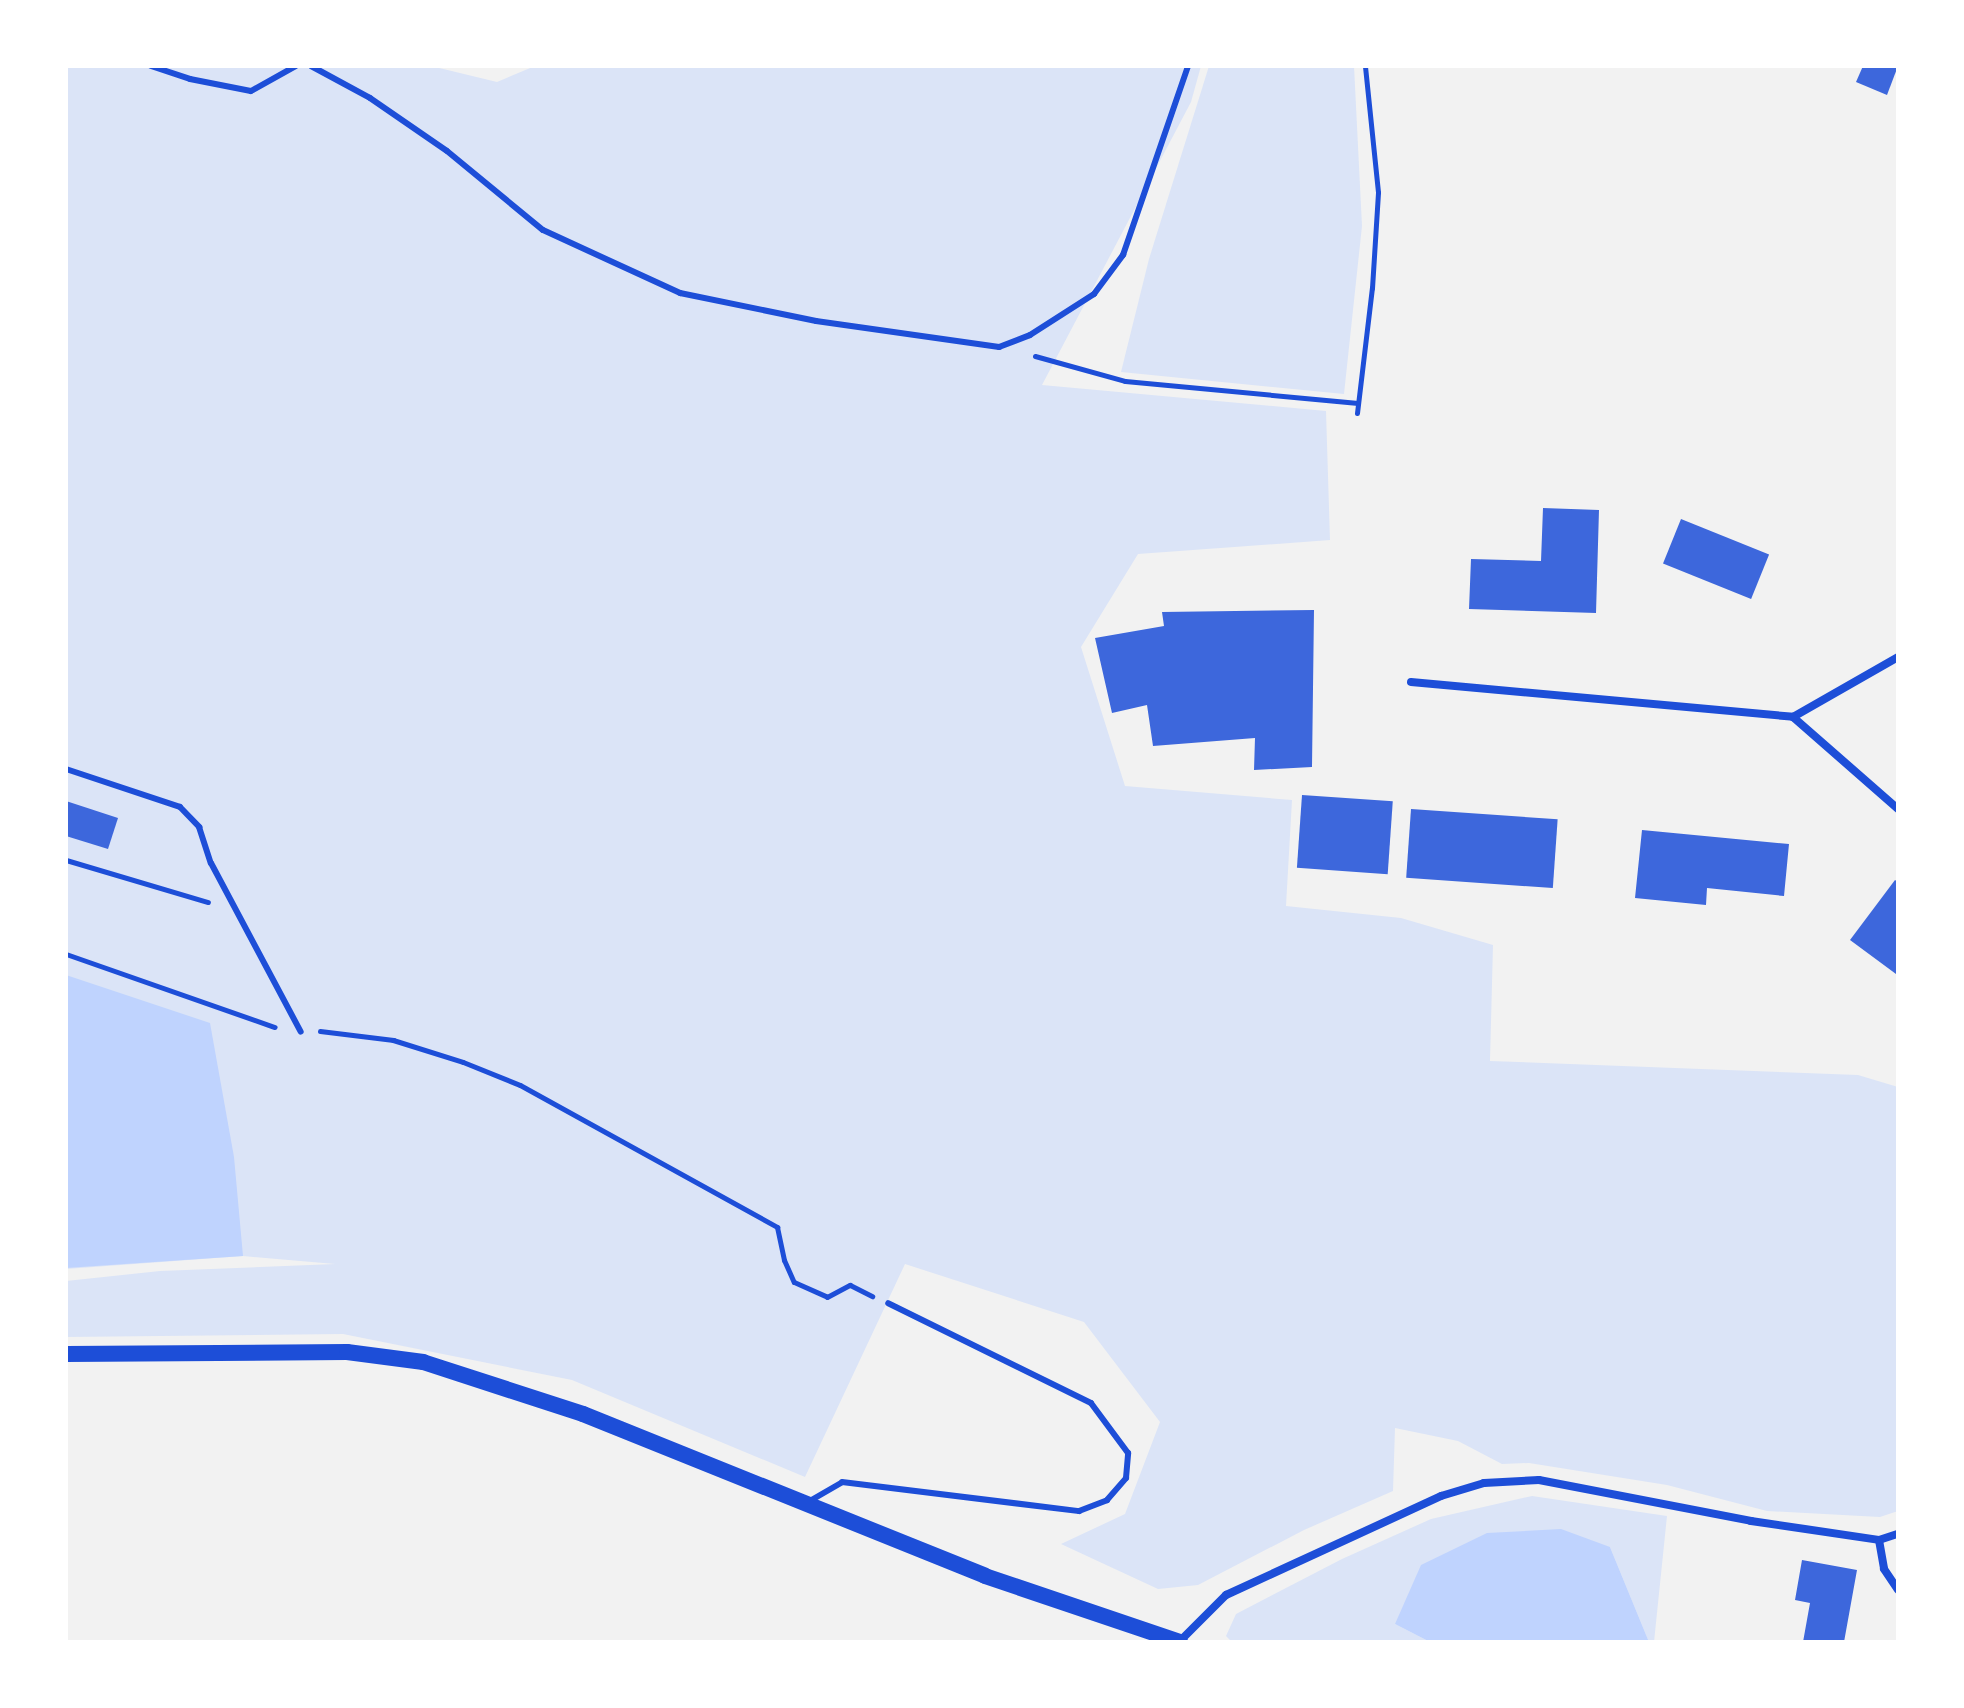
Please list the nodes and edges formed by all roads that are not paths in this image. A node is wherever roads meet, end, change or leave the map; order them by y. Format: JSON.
{"nodes":[{"id":1,"x":151,"y":66,"type":"edge"},
{"id":2,"x":296,"y":66,"type":"edge"},
{"id":3,"x":311,"y":66,"type":"edge"},
{"id":4,"x":1188,"y":66,"type":"edge"},
{"id":5,"x":1898,"y":657,"type":"edge"},
{"id":6,"x":1411,"y":682,"type":"dead end"},
{"id":7,"x":1793,"y":717,"type":"junction"},
{"id":8,"x":66,"y":769,"type":"edge"},
{"id":9,"x":1898,"y":809,"type":"edge"},
{"id":10,"x":301,"y":1032,"type":"road end"},
{"id":11,"x":888,"y":1303,"type":"road end"},
{"id":12,"x":66,"y":1354,"type":"edge"},
{"id":13,"x":808,"y":1502,"type":"junction"},
{"id":14,"x":1898,"y":1534,"type":"edge"},
{"id":15,"x":1879,"y":1540,"type":"junction"},
{"id":16,"x":1898,"y":1590,"type":"edge"},
{"id":17,"x":1179,"y":1642,"type":"edge"}],
"edges":[{"from":1,"to":2,"type":"lane"},
{"from":3,"to":4,"type":"lane"},
{"from":5,"to":7,"type":"street"},
{"from":6,"to":7,"type":"street"},
{"from":7,"to":9,"type":"street"},
{"from":8,"to":10,"type":"lane"},
{"from":11,"to":13,"type":"lane"},
{"from":12,"to":13,"type":"main road"},
{"from":13,"to":17,"type":"main road"},
{"from":14,"to":15,"type":"street"},
{"from":15,"to":16,"type":"street"},
{"from":15,"to":17,"type":"street"}]}
